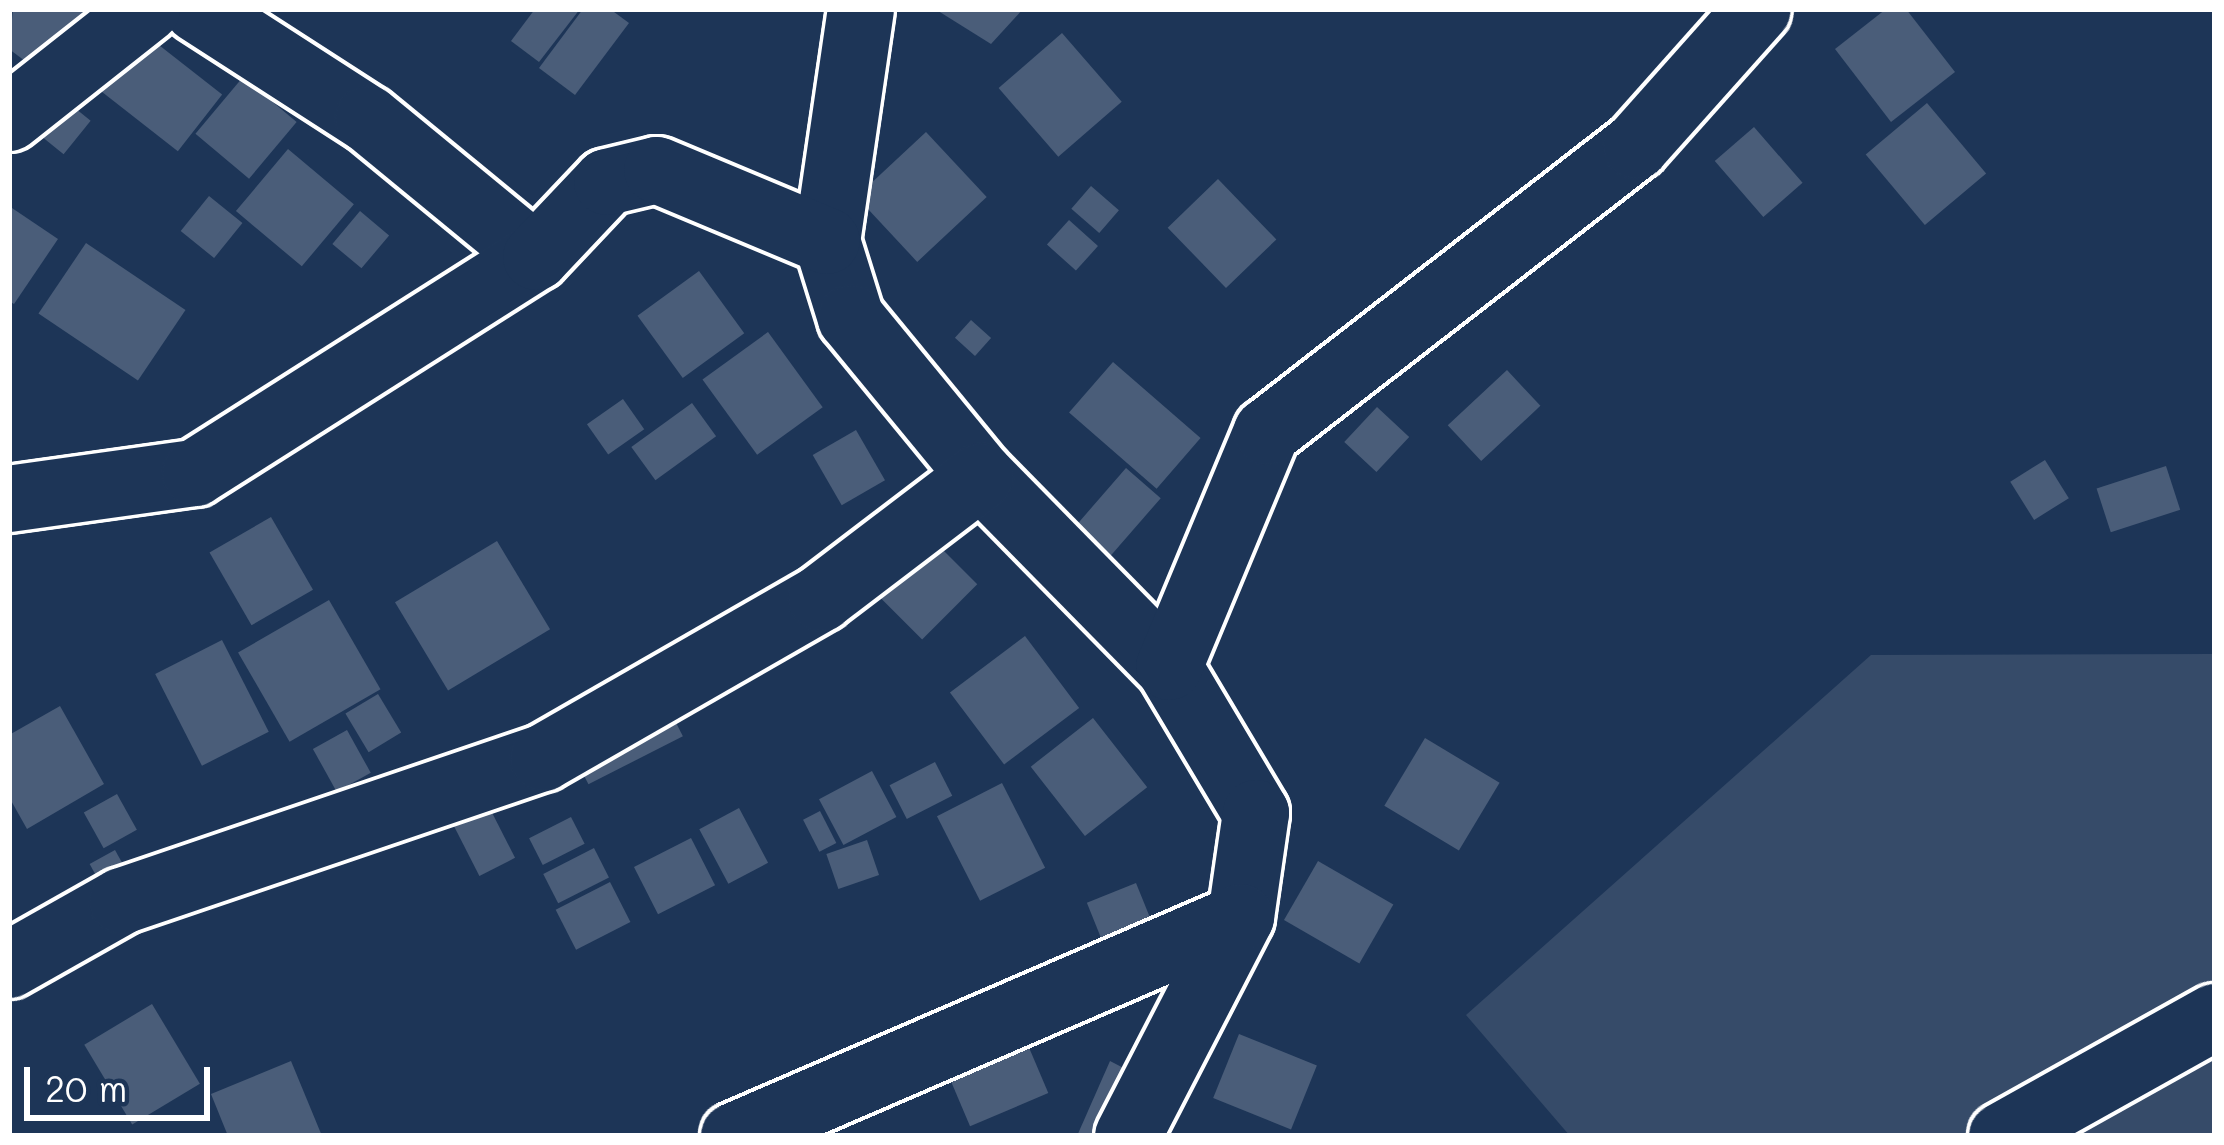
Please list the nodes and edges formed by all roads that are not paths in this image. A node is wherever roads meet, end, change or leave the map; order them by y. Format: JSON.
{"nodes":[{"id":1,"x":147,"y":9,"type":"edge"},
{"id":2,"x":197,"y":9,"type":"edge"},
{"id":3,"x":861,"y":9,"type":"edge"},
{"id":4,"x":1758,"y":9,"type":"edge"},
{"id":5,"x":9,"y":118,"type":"edge"},
{"id":6,"x":827,"y":241,"type":"junction"},
{"id":7,"x":536,"y":256,"type":"junction"},
{"id":8,"x":981,"y":476,"type":"junction"},
{"id":9,"x":9,"y":500,"type":"edge"},
{"id":10,"x":1169,"y":668,"type":"junction"},
{"id":11,"x":1241,"y":917,"type":"junction"},
{"id":12,"x":9,"y":965,"type":"edge"},
{"id":13,"x":2215,"y":1017,"type":"edge"},
{"id":14,"x":734,"y":1136,"type":"edge"},
{"id":15,"x":1128,"y":1136,"type":"edge"},
{"id":16,"x":2002,"y":1136,"type":"edge"}],
"edges":[{"from":1,"to":5,"type":"street"},
{"from":2,"to":7,"type":"street"},
{"from":3,"to":6,"type":"street"},
{"from":4,"to":10,"type":"street"},
{"from":6,"to":7,"type":"street"},
{"from":6,"to":8,"type":"street"},
{"from":7,"to":9,"type":"street"},
{"from":8,"to":10,"type":"street"},
{"from":8,"to":12,"type":"street"},
{"from":10,"to":11,"type":"street"},
{"from":11,"to":14,"type":"street"},
{"from":11,"to":15,"type":"street"},
{"from":13,"to":16,"type":"street"}]}
